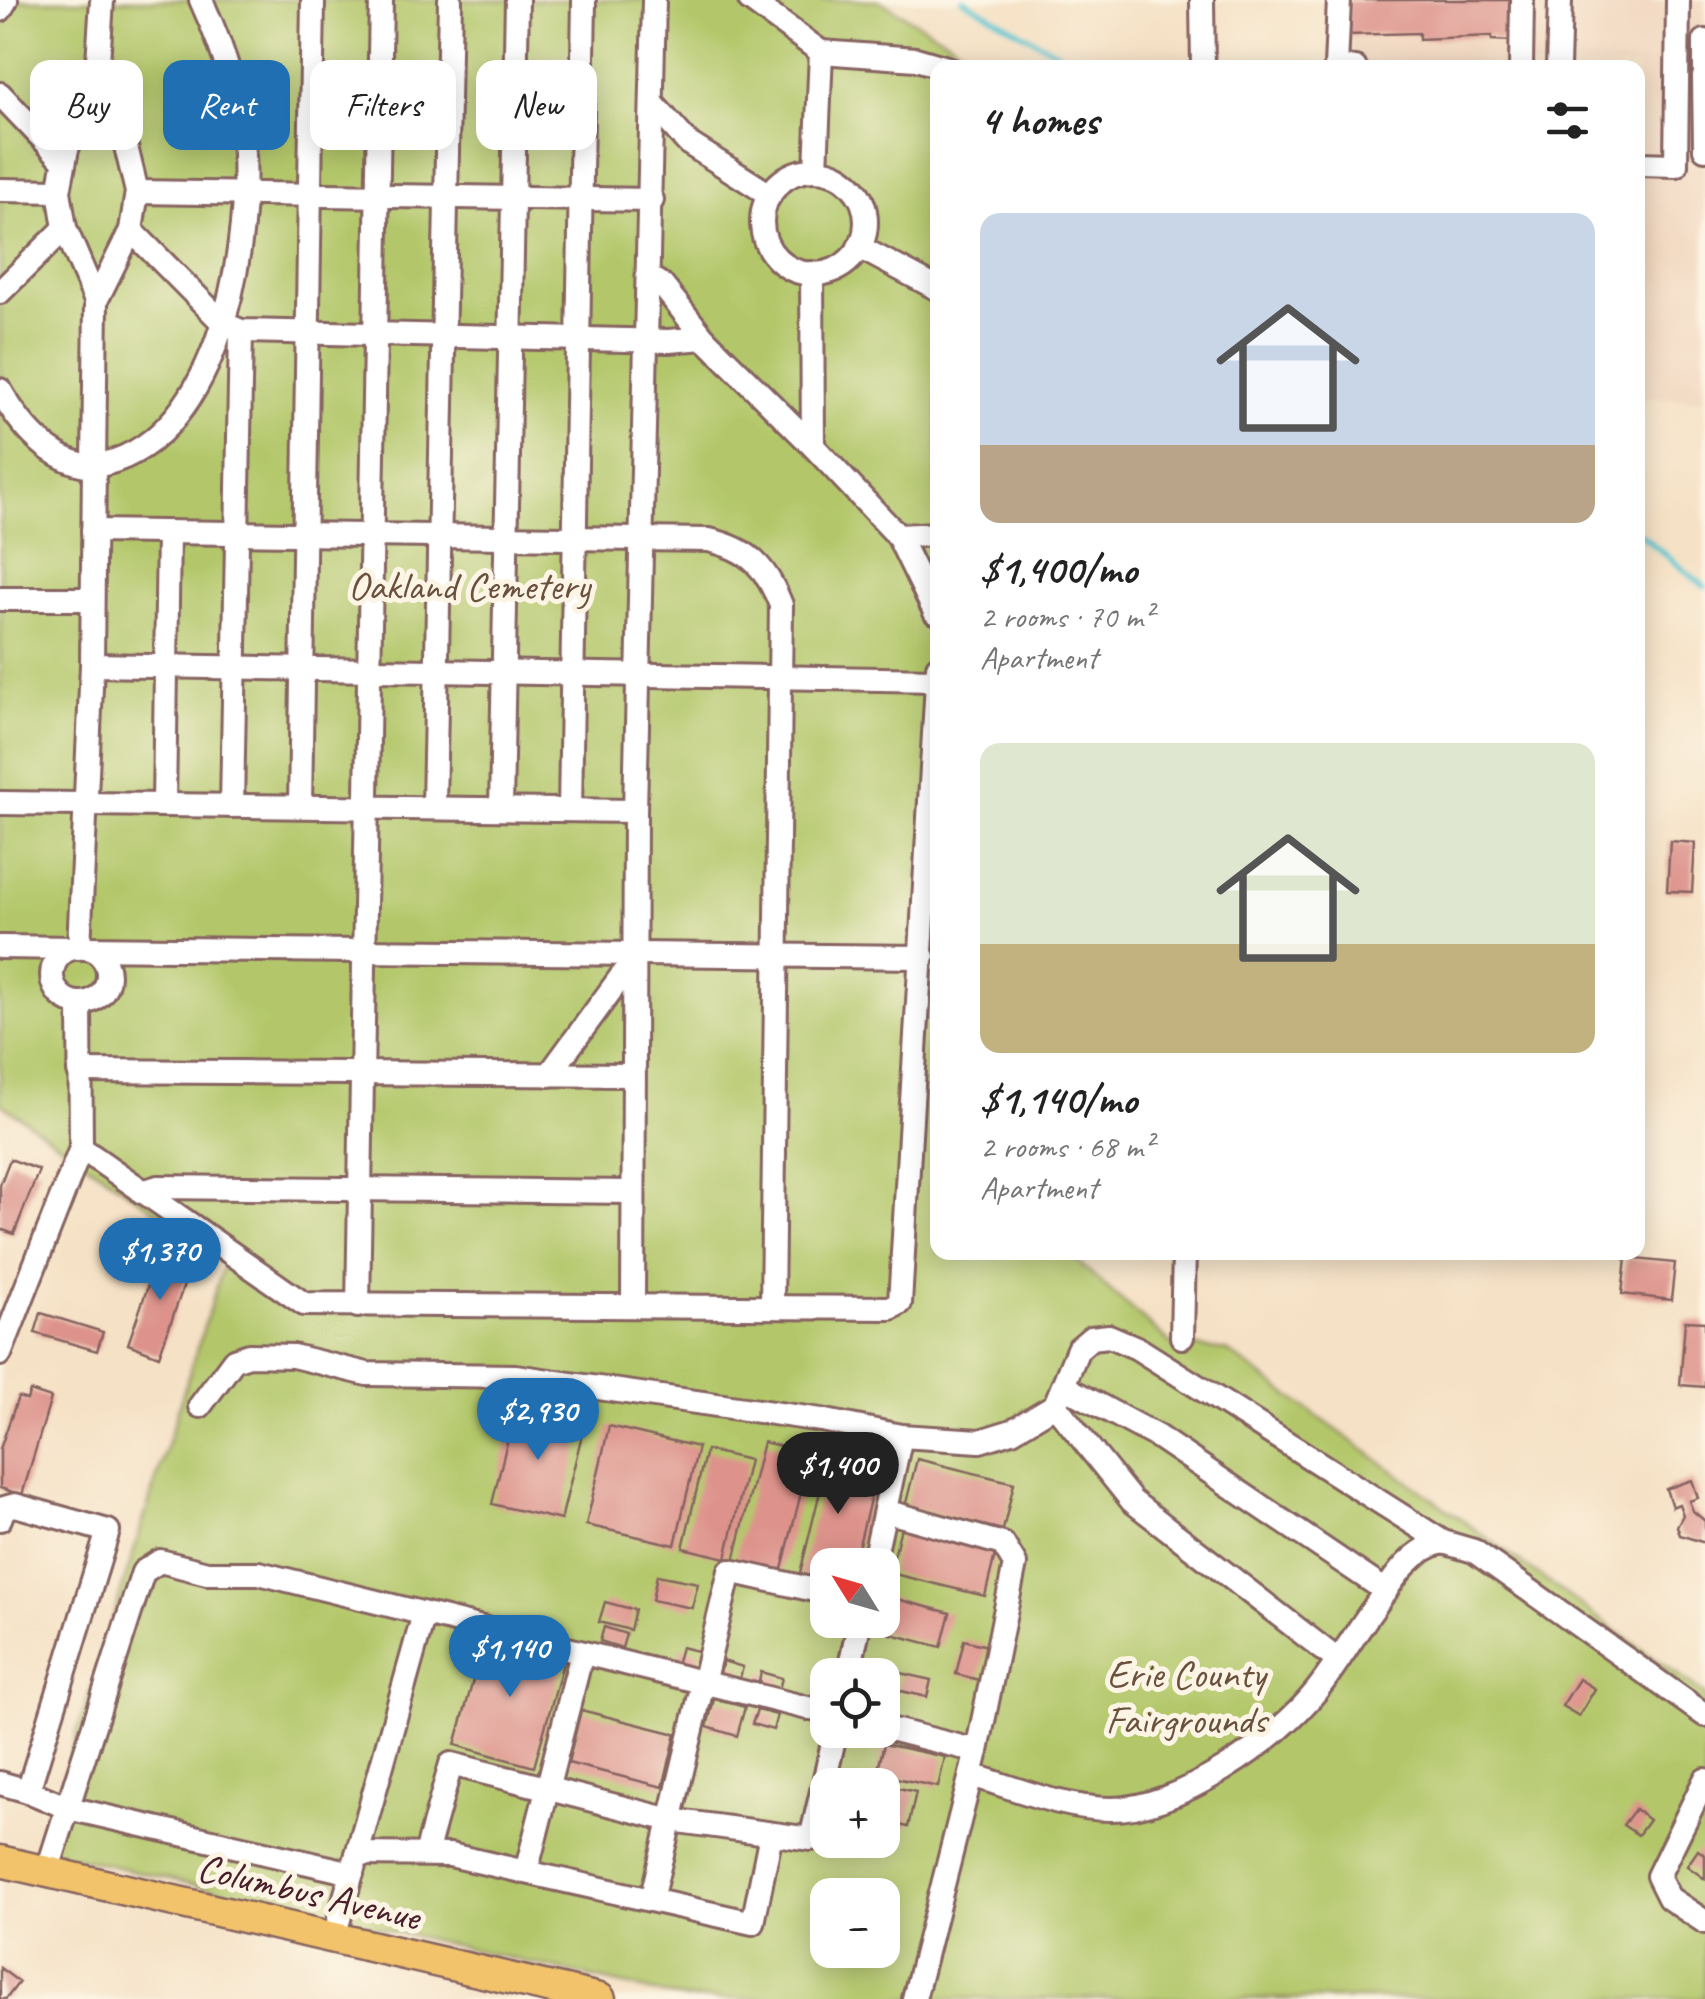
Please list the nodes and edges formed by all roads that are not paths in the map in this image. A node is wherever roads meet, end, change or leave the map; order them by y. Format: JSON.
{"nodes":[{"id":1,"x":6,"y":0,"type":"edge"},
{"id":2,"x":102,"y":0,"type":"edge"},
{"id":3,"x":202,"y":0,"type":"edge"},
{"id":4,"x":313,"y":0,"type":"edge"},
{"id":5,"x":381,"y":0,"type":"edge"},
{"id":6,"x":450,"y":0,"type":"edge"},
{"id":7,"x":517,"y":0,"type":"edge"},
{"id":8,"x":584,"y":0,"type":"edge"},
{"id":9,"x":654,"y":0,"type":"edge"},
{"id":10,"x":750,"y":0,"type":"edge"},
{"id":11,"x":1202,"y":0,"type":"edge"},
{"id":12,"x":1339,"y":0,"type":"edge"},
{"id":13,"x":1522,"y":0,"type":"edge"},
{"id":14,"x":1560,"y":0,"type":"edge"},
{"id":15,"x":1678,"y":0,"type":"edge"},
{"id":16,"x":0,"y":10,"type":"edge"},
{"id":17,"x":1705,"y":41,"type":"edge"},
{"id":18,"x":821,"y":52,"type":"junction"},
{"id":19,"x":99,"y":60,"type":"edge"},
{"id":20,"x":1202,"y":60,"type":"edge"},
{"id":21,"x":1336,"y":60,"type":"edge"},
{"id":22,"x":1522,"y":60,"type":"edge"},
{"id":23,"x":1558,"y":60,"type":"edge"},
{"id":24,"x":930,"y":63,"type":"edge"},
{"id":25,"x":1704,"y":76,"type":"edge"},
{"id":26,"x":0,"y":94,"type":"edge"},
{"id":27,"x":654,"y":105,"type":"junction"},
{"id":28,"x":688,"y":142,"type":"junction"},
{"id":29,"x":1705,"y":149,"type":"edge"},
{"id":30,"x":69,"y":150,"type":"edge"},
{"id":31,"x":127,"y":150,"type":"edge"},
{"id":32,"x":653,"y":156,"type":"junction"},
{"id":33,"x":64,"y":161,"type":"junction"},
{"id":34,"x":1645,"y":164,"type":"edge"},
{"id":35,"x":816,"y":169,"type":"junction"},
{"id":36,"x":0,"y":190,"type":"edge"},
{"id":37,"x":59,"y":191,"type":"junction"},
{"id":38,"x":138,"y":192,"type":"junction"},
{"id":39,"x":243,"y":194,"type":"junction"},
{"id":40,"x":770,"y":195,"type":"junction"},
{"id":41,"x":310,"y":196,"type":"junction"},
{"id":42,"x":378,"y":196,"type":"junction"},
{"id":43,"x":446,"y":196,"type":"junction"},
{"id":44,"x":513,"y":199,"type":"junction"},
{"id":45,"x":580,"y":199,"type":"junction"},
{"id":46,"x":652,"y":200,"type":"junction"},
{"id":47,"x":65,"y":228,"type":"junction"},
{"id":48,"x":131,"y":230,"type":"junction"},
{"id":49,"x":860,"y":246,"type":"junction"},
{"id":50,"x":812,"y":273,"type":"junction"},
{"id":51,"x":649,"y":277,"type":"junction"},
{"id":52,"x":930,"y":286,"type":"edge"},
{"id":53,"x":0,"y":292,"type":"edge"},
{"id":54,"x":96,"y":302,"type":"junction"},
{"id":55,"x":232,"y":328,"type":"junction"},
{"id":56,"x":308,"y":332,"type":"junction"},
{"id":57,"x":376,"y":332,"type":"junction"},
{"id":58,"x":444,"y":334,"type":"junction"},
{"id":59,"x":511,"y":336,"type":"junction"},
{"id":60,"x":577,"y":337,"type":"junction"},
{"id":61,"x":646,"y":338,"type":"junction"},
{"id":62,"x":704,"y":338,"type":"junction"},
{"id":63,"x":1,"y":393,"type":"edge"},
{"id":64,"x":813,"y":446,"type":"junction"},
{"id":65,"x":94,"y":466,"type":"junction"},
{"id":66,"x":93,"y":531,"type":"junction"},
{"id":67,"x":168,"y":533,"type":"junction"},
{"id":68,"x":236,"y":533,"type":"junction"},
{"id":69,"x":304,"y":534,"type":"junction"},
{"id":70,"x":930,"y":534,"type":"edge"},
{"id":71,"x":371,"y":536,"type":"junction"},
{"id":72,"x":898,"y":536,"type":"junction"},
{"id":73,"x":440,"y":537,"type":"junction"},
{"id":74,"x":508,"y":538,"type":"junction"},
{"id":75,"x":573,"y":539,"type":"junction"},
{"id":76,"x":640,"y":540,"type":"junction"},
{"id":77,"x":0,"y":599,"type":"edge"},
{"id":78,"x":92,"y":600,"type":"junction"},
{"id":79,"x":930,"y":602,"type":"edge"},
{"id":80,"x":92,"y":666,"type":"junction"},
{"id":81,"x":166,"y":667,"type":"junction"},
{"id":82,"x":234,"y":668,"type":"junction"},
{"id":83,"x":302,"y":670,"type":"junction"},
{"id":84,"x":369,"y":672,"type":"junction"},
{"id":85,"x":438,"y":672,"type":"junction"},
{"id":86,"x":504,"y":673,"type":"junction"},
{"id":87,"x":572,"y":675,"type":"junction"},
{"id":88,"x":637,"y":677,"type":"junction"},
{"id":89,"x":782,"y":678,"type":"junction"},
{"id":90,"x":930,"y":680,"type":"edge"},
{"id":91,"x":0,"y":803,"type":"edge"},
{"id":92,"x":84,"y":803,"type":"junction"},
{"id":93,"x":164,"y":805,"type":"junction"},
{"id":94,"x":366,"y":805,"type":"junction"},
{"id":95,"x":232,"y":806,"type":"junction"},
{"id":96,"x":300,"y":806,"type":"junction"},
{"id":97,"x":434,"y":807,"type":"junction"},
{"id":98,"x":501,"y":808,"type":"junction"},
{"id":99,"x":570,"y":809,"type":"junction"},
{"id":100,"x":635,"y":811,"type":"junction"},
{"id":101,"x":930,"y":818,"type":"edge"},
{"id":102,"x":0,"y":947,"type":"edge"},
{"id":103,"x":79,"y":948,"type":"junction"},
{"id":104,"x":362,"y":952,"type":"junction"},
{"id":105,"x":636,"y":956,"type":"junction"},
{"id":106,"x":923,"y":957,"type":"junction"},
{"id":107,"x":777,"y":958,"type":"junction"},
{"id":108,"x":80,"y":1003,"type":"junction"},
{"id":109,"x":79,"y":1071,"type":"junction"},
{"id":110,"x":362,"y":1074,"type":"junction"},
{"id":111,"x":549,"y":1075,"type":"junction"},
{"id":112,"x":633,"y":1076,"type":"junction"},
{"id":113,"x":81,"y":1148,"type":"junction"},
{"id":114,"x":359,"y":1189,"type":"junction"},
{"id":115,"x":142,"y":1192,"type":"junction"},
{"id":116,"x":632,"y":1192,"type":"junction"},
{"id":117,"x":1184,"y":1260,"type":"edge"},
{"id":118,"x":358,"y":1306,"type":"junction"},
{"id":119,"x":633,"y":1306,"type":"junction"},
{"id":120,"x":772,"y":1307,"type":"junction"},
{"id":121,"x":1182,"y":1337,"type":"dead end"},
{"id":122,"x":0,"y":1354,"type":"edge"},
{"id":123,"x":1060,"y":1396,"type":"junction"},
{"id":124,"x":200,"y":1406,"type":"dead end"},
{"id":125,"x":901,"y":1436,"type":"junction"},
{"id":126,"x":885,"y":1511,"type":"junction"},
{"id":127,"x":0,"y":1519,"type":"edge"},
{"id":128,"x":1442,"y":1542,"type":"junction"},
{"id":129,"x":876,"y":1548,"type":"edge"},
{"id":130,"x":810,"y":1590,"type":"edge"},
{"id":131,"x":1386,"y":1590,"type":"junction"},
{"id":132,"x":424,"y":1614,"type":"junction"},
{"id":133,"x":582,"y":1652,"type":"junction"},
{"id":134,"x":1336,"y":1659,"type":"junction"},
{"id":135,"x":704,"y":1683,"type":"junction"},
{"id":136,"x":810,"y":1710,"type":"edge"},
{"id":137,"x":1705,"y":1715,"type":"edge"},
{"id":138,"x":900,"y":1731,"type":"edge"},
{"id":139,"x":832,"y":1748,"type":"edge"},
{"id":140,"x":977,"y":1750,"type":"junction"},
{"id":141,"x":971,"y":1775,"type":"junction"},
{"id":142,"x":1705,"y":1780,"type":"edge"},
{"id":143,"x":0,"y":1782,"type":"edge"},
{"id":144,"x":548,"y":1788,"type":"junction"},
{"id":145,"x":28,"y":1791,"type":"junction"},
{"id":146,"x":68,"y":1808,"type":"junction"},
{"id":147,"x":671,"y":1820,"type":"junction"},
{"id":148,"x":772,"y":1834,"type":"junction"},
{"id":149,"x":426,"y":1854,"type":"junction"},
{"id":150,"x":0,"y":1861,"type":"edge"},
{"id":151,"x":354,"y":1864,"type":"junction"},
{"id":152,"x":48,"y":1872,"type":"junction"},
{"id":153,"x":526,"y":1872,"type":"junction"},
{"id":154,"x":651,"y":1900,"type":"junction"},
{"id":155,"x":1705,"y":1922,"type":"edge"},
{"id":156,"x":334,"y":1937,"type":"junction"},
{"id":157,"x":600,"y":1999,"type":"edge"},
{"id":158,"x":914,"y":1999,"type":"edge"}],
"edges":[{"from":1,"to":16,"type":"street"},
{"from":2,"to":19,"type":"street"},
{"from":3,"to":39,"type":"street"},
{"from":4,"to":41,"type":"street"},
{"from":5,"to":42,"type":"street"},
{"from":6,"to":43,"type":"street"},
{"from":7,"to":44,"type":"street"},
{"from":8,"to":45,"type":"street"},
{"from":9,"to":27,"type":"street"},
{"from":10,"to":18,"type":"street"},
{"from":11,"to":20,"type":"street"},
{"from":12,"to":21,"type":"street"},
{"from":13,"to":22,"type":"street"},
{"from":14,"to":23,"type":"street"},
{"from":15,"to":34,"type":"street"},
{"from":17,"to":25,"type":"street"},
{"from":18,"to":24,"type":"street"},
{"from":18,"to":35,"type":"street"},
{"from":25,"to":29,"type":"street"},
{"from":26,"to":33,"type":"street"},
{"from":27,"to":28,"type":"street"},
{"from":27,"to":32,"type":"street"},
{"from":28,"to":32,"type":"street"},
{"from":28,"to":40,"type":"street"},
{"from":30,"to":33,"type":"street"},
{"from":31,"to":38,"type":"street"},
{"from":32,"to":46,"type":"street"},
{"from":33,"to":37,"type":"street"},
{"from":35,"to":40,"type":"street"},
{"from":35,"to":49,"type":"street"},
{"from":36,"to":37,"type":"street"},
{"from":37,"to":47,"type":"street"},
{"from":38,"to":39,"type":"street"},
{"from":38,"to":48,"type":"street"},
{"from":39,"to":41,"type":"street"},
{"from":39,"to":55,"type":"street"},
{"from":40,"to":50,"type":"street"},
{"from":41,"to":42,"type":"street"},
{"from":41,"to":56,"type":"street"},
{"from":42,"to":43,"type":"street"},
{"from":42,"to":57,"type":"street"},
{"from":43,"to":44,"type":"street"},
{"from":43,"to":58,"type":"street"},
{"from":44,"to":45,"type":"street"},
{"from":44,"to":59,"type":"street"},
{"from":45,"to":46,"type":"street"},
{"from":45,"to":60,"type":"street"},
{"from":46,"to":51,"type":"street"},
{"from":47,"to":53,"type":"street"},
{"from":47,"to":54,"type":"street"},
{"from":48,"to":54,"type":"street"},
{"from":48,"to":55,"type":"street"},
{"from":49,"to":50,"type":"street"},
{"from":49,"to":52,"type":"street"},
{"from":50,"to":64,"type":"street"},
{"from":51,"to":61,"type":"street"},
{"from":51,"to":62,"type":"street"},
{"from":54,"to":65,"type":"street"},
{"from":55,"to":56,"type":"street"},
{"from":55,"to":65,"type":"street"},
{"from":55,"to":68,"type":"street"},
{"from":56,"to":57,"type":"street"},
{"from":56,"to":69,"type":"street"},
{"from":57,"to":58,"type":"street"},
{"from":57,"to":71,"type":"street"},
{"from":58,"to":59,"type":"street"},
{"from":58,"to":73,"type":"street"},
{"from":59,"to":60,"type":"street"},
{"from":59,"to":74,"type":"street"},
{"from":60,"to":61,"type":"street"},
{"from":60,"to":75,"type":"street"},
{"from":61,"to":62,"type":"street"},
{"from":61,"to":76,"type":"street"},
{"from":62,"to":64,"type":"street"},
{"from":63,"to":65,"type":"street"},
{"from":64,"to":72,"type":"street"},
{"from":65,"to":66,"type":"street"},
{"from":66,"to":67,"type":"street"},
{"from":66,"to":78,"type":"street"},
{"from":67,"to":68,"type":"street"},
{"from":67,"to":81,"type":"street"},
{"from":68,"to":69,"type":"street"},
{"from":68,"to":82,"type":"street"},
{"from":69,"to":71,"type":"street"},
{"from":69,"to":83,"type":"street"},
{"from":70,"to":72,"type":"street"},
{"from":71,"to":73,"type":"street"},
{"from":71,"to":84,"type":"street"},
{"from":72,"to":79,"type":"street"},
{"from":73,"to":74,"type":"street"},
{"from":73,"to":85,"type":"street"},
{"from":74,"to":75,"type":"street"},
{"from":74,"to":86,"type":"street"},
{"from":75,"to":76,"type":"street"},
{"from":75,"to":87,"type":"street"},
{"from":76,"to":88,"type":"street"},
{"from":76,"to":89,"type":"street"},
{"from":77,"to":78,"type":"street"},
{"from":78,"to":80,"type":"street"},
{"from":80,"to":81,"type":"street"},
{"from":80,"to":92,"type":"street"},
{"from":81,"to":82,"type":"street"},
{"from":81,"to":93,"type":"street"},
{"from":82,"to":83,"type":"street"},
{"from":82,"to":95,"type":"street"},
{"from":83,"to":84,"type":"street"},
{"from":83,"to":96,"type":"street"},
{"from":84,"to":85,"type":"street"},
{"from":84,"to":94,"type":"street"},
{"from":85,"to":86,"type":"street"},
{"from":85,"to":97,"type":"street"},
{"from":86,"to":87,"type":"street"},
{"from":86,"to":98,"type":"street"},
{"from":87,"to":88,"type":"street"},
{"from":87,"to":99,"type":"street"},
{"from":88,"to":89,"type":"street"},
{"from":88,"to":100,"type":"street"},
{"from":89,"to":90,"type":"street"},
{"from":89,"to":107,"type":"street"},
{"from":91,"to":92,"type":"street"},
{"from":92,"to":93,"type":"street"},
{"from":92,"to":103,"type":"street"},
{"from":93,"to":95,"type":"street"},
{"from":94,"to":96,"type":"street"},
{"from":94,"to":97,"type":"street"},
{"from":94,"to":104,"type":"street"},
{"from":95,"to":96,"type":"street"},
{"from":97,"to":98,"type":"street"},
{"from":98,"to":99,"type":"street"},
{"from":99,"to":100,"type":"street"},
{"from":100,"to":105,"type":"street"},
{"from":101,"to":106,"type":"street"},
{"from":102,"to":103,"type":"street"},
{"from":103,"to":104,"type":"street"},
{"from":103,"to":108,"type":"street"},
{"from":103,"to":108,"type":"street"},
{"from":104,"to":105,"type":"street"},
{"from":104,"to":110,"type":"street"},
{"from":105,"to":107,"type":"street"},
{"from":105,"to":111,"type":"street"},
{"from":105,"to":112,"type":"street"},
{"from":106,"to":107,"type":"street"},
{"from":106,"to":120,"type":"street"},
{"from":107,"to":120,"type":"street"},
{"from":108,"to":109,"type":"street"},
{"from":109,"to":110,"type":"street"},
{"from":109,"to":113,"type":"street"},
{"from":110,"to":111,"type":"street"},
{"from":110,"to":114,"type":"street"},
{"from":111,"to":112,"type":"street"},
{"from":112,"to":116,"type":"street"},
{"from":113,"to":115,"type":"street"},
{"from":113,"to":122,"type":"street"},
{"from":114,"to":115,"type":"street"},
{"from":114,"to":116,"type":"street"},
{"from":114,"to":118,"type":"street"},
{"from":115,"to":118,"type":"street"},
{"from":116,"to":119,"type":"street"},
{"from":117,"to":121,"type":"street"},
{"from":118,"to":119,"type":"street"},
{"from":119,"to":120,"type":"street"},
{"from":123,"to":125,"type":"street"},
{"from":123,"to":128,"type":"street"},
{"from":123,"to":131,"type":"street"},
{"from":123,"to":134,"type":"street"},
{"from":124,"to":125,"type":"street"},
{"from":125,"to":126,"type":"street"},
{"from":126,"to":129,"type":"street"},
{"from":126,"to":140,"type":"street"},
{"from":127,"to":145,"type":"street"},
{"from":128,"to":131,"type":"street"},
{"from":128,"to":137,"type":"street"},
{"from":130,"to":135,"type":"street"},
{"from":131,"to":134,"type":"street"},
{"from":132,"to":133,"type":"street"},
{"from":132,"to":146,"type":"street"},
{"from":132,"to":151,"type":"street"},
{"from":133,"to":135,"type":"street"},
{"from":133,"to":144,"type":"street"},
{"from":134,"to":141,"type":"street"},
{"from":135,"to":136,"type":"street"},
{"from":135,"to":147,"type":"street"},
{"from":138,"to":140,"type":"street"},
{"from":139,"to":148,"type":"street"},
{"from":140,"to":141,"type":"street"},
{"from":141,"to":158,"type":"street"},
{"from":142,"to":155,"type":"street"},
{"from":143,"to":145,"type":"street"},
{"from":144,"to":147,"type":"street"},
{"from":144,"to":149,"type":"street"},
{"from":144,"to":153,"type":"street"},
{"from":145,"to":146,"type":"street"},
{"from":146,"to":151,"type":"street"},
{"from":146,"to":152,"type":"street"},
{"from":147,"to":148,"type":"street"},
{"from":147,"to":154,"type":"street"},
{"from":148,"to":154,"type":"street"},
{"from":149,"to":151,"type":"street"},
{"from":149,"to":153,"type":"street"},
{"from":150,"to":152,"type":"main road","name":"Columbus Avenue"},
{"from":151,"to":156,"type":"street"},
{"from":152,"to":156,"type":"main road","name":"Columbus Avenue"},
{"from":153,"to":154,"type":"street"},
{"from":156,"to":157,"type":"main road","name":"Columbus Avenue"}]}
